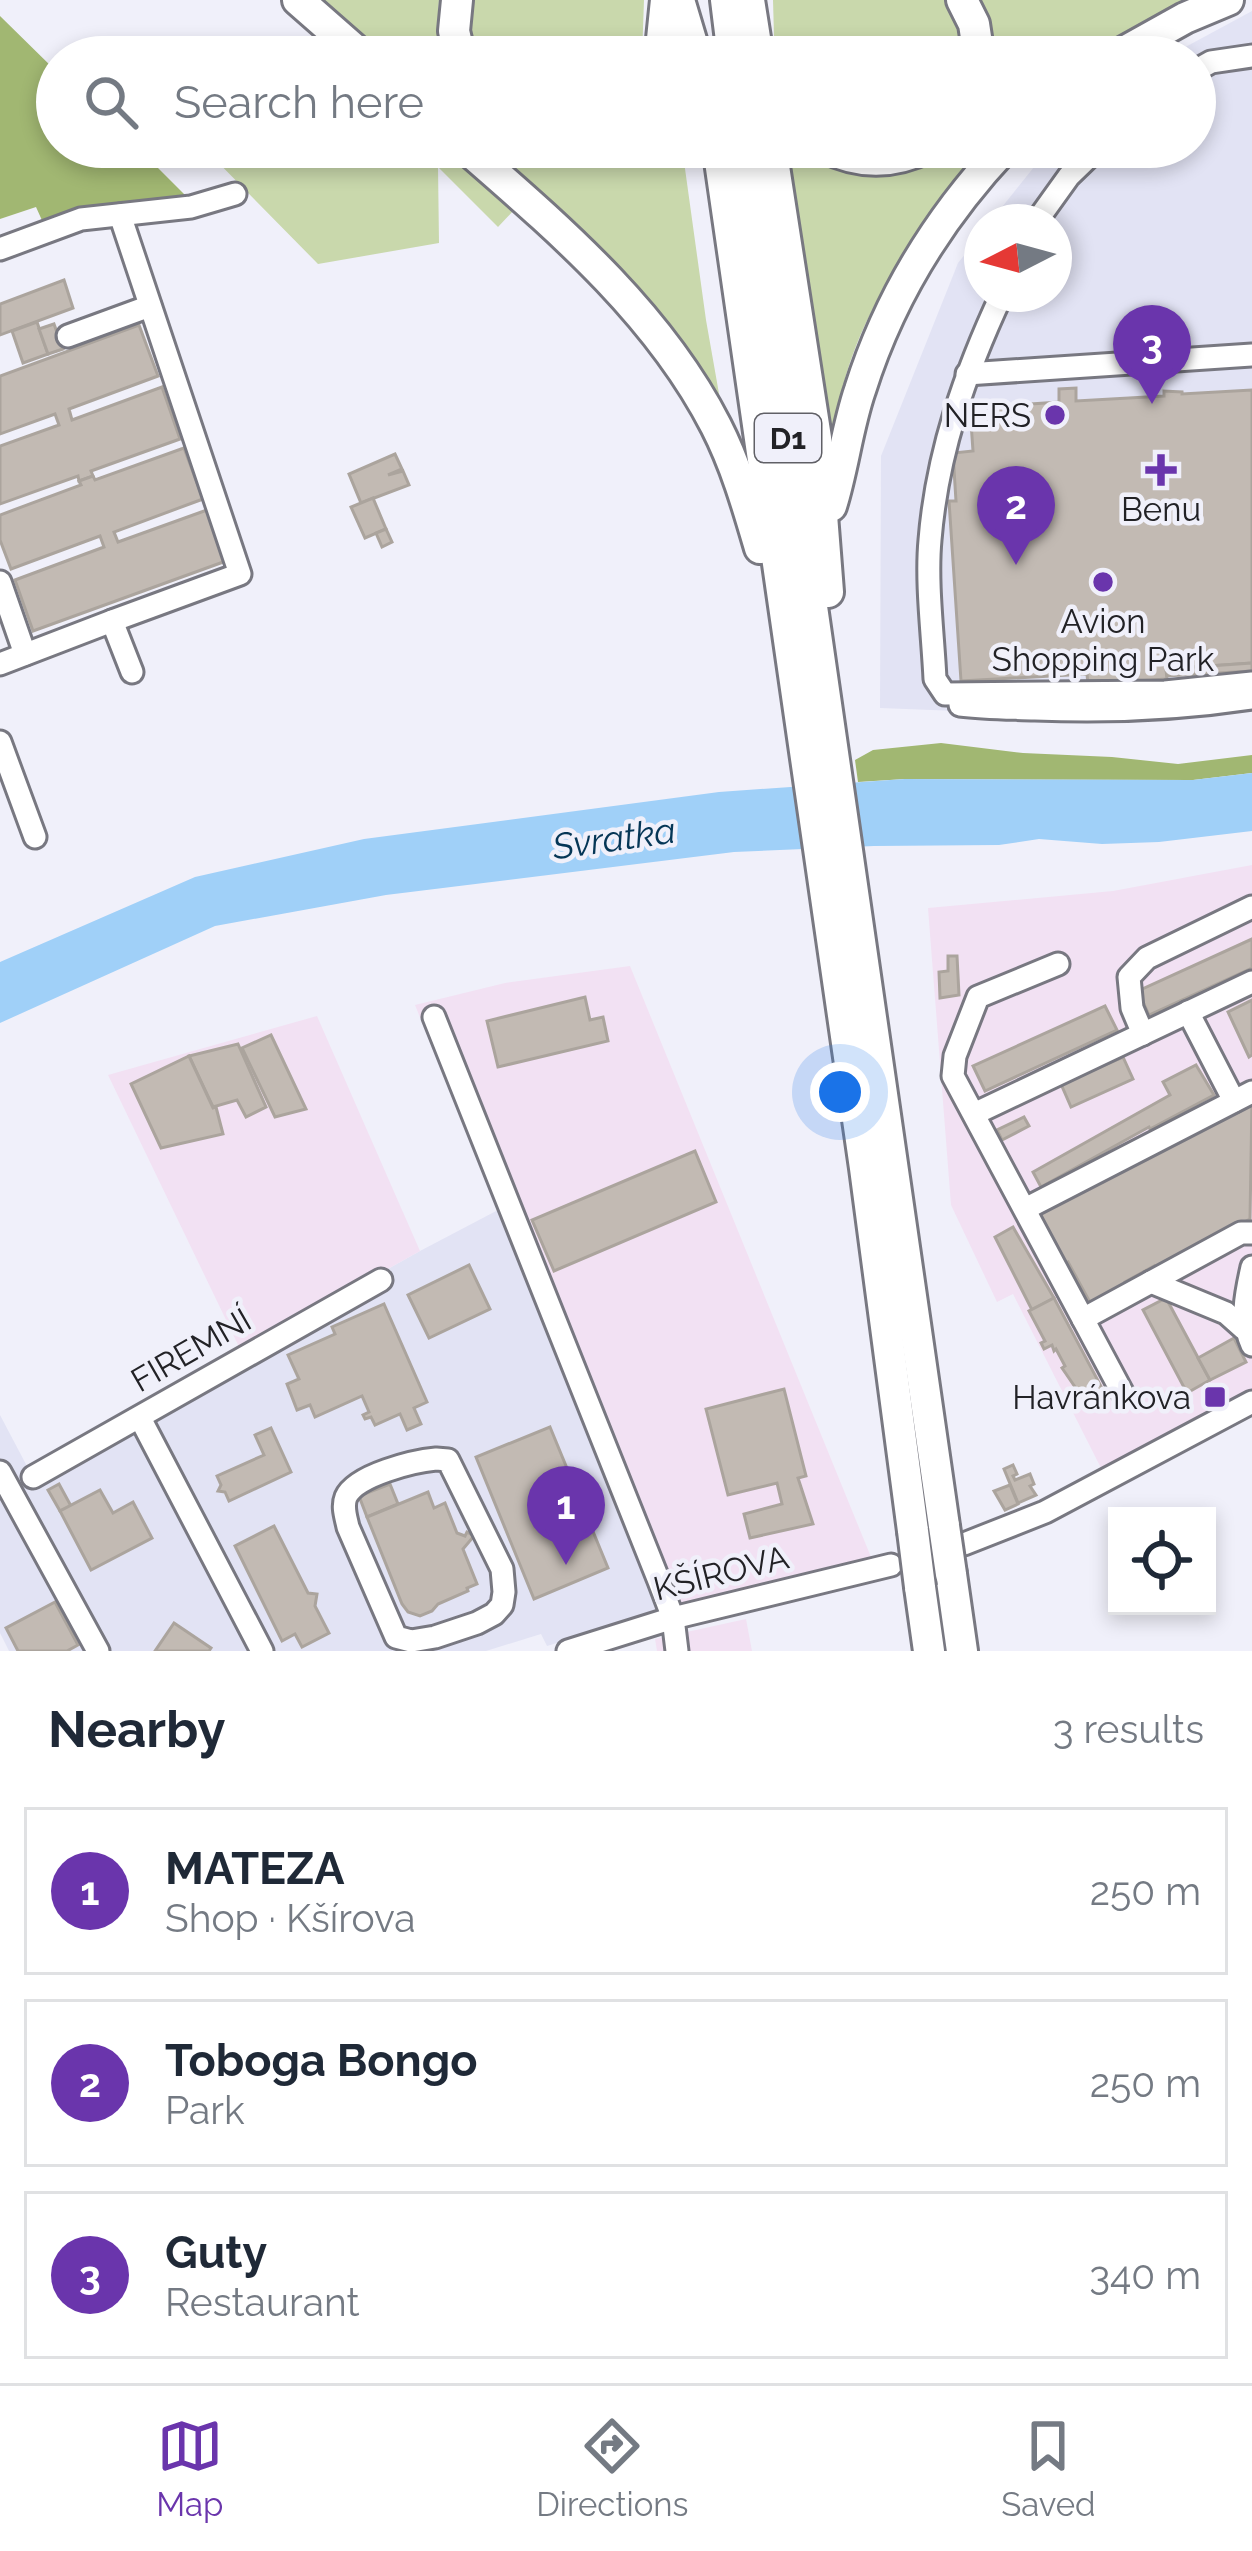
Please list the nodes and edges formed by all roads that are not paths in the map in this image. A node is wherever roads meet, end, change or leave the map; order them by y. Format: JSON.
{"nodes":[{"id":1,"x":298,"y":0,"type":"edge"},
{"id":2,"x":457,"y":0,"type":"edge"},
{"id":3,"x":666,"y":0,"type":"edge"},
{"id":4,"x":679,"y":0,"type":"edge"},
{"id":5,"x":697,"y":0,"type":"edge"},
{"id":6,"x":726,"y":0,"type":"edge"},
{"id":7,"x":749,"y":0,"type":"edge"},
{"id":8,"x":962,"y":0,"type":"edge"},
{"id":9,"x":1228,"y":0,"type":"edge"},
{"id":10,"x":339,"y":36,"type":"edge"},
{"id":11,"x":455,"y":36,"type":"edge"},
{"id":12,"x":662,"y":36,"type":"edge"},
{"id":13,"x":692,"y":36,"type":"edge"},
{"id":14,"x":699,"y":36,"type":"edge"},
{"id":15,"x":744,"y":36,"type":"edge"},
{"id":16,"x":751,"y":36,"type":"edge"},
{"id":17,"x":976,"y":36,"type":"edge"},
{"id":18,"x":1152,"y":36,"type":"edge"},
{"id":19,"x":1252,"y":56,"type":"edge"},
{"id":20,"x":1216,"y":61,"type":"edge"},
{"id":21,"x":488,"y":168,"type":"edge"},
{"id":22,"x":721,"y":168,"type":"edge"},
{"id":23,"x":749,"y":168,"type":"edge"},
{"id":24,"x":774,"y":168,"type":"edge"},
{"id":25,"x":986,"y":168,"type":"edge"},
{"id":26,"x":1077,"y":168,"type":"edge"},
{"id":27,"x":235,"y":194,"type":"dead end"},
{"id":28,"x":1049,"y":204,"type":"edge"},
{"id":29,"x":120,"y":215,"type":"junction"},
{"id":30,"x":0,"y":250,"type":"edge"},
{"id":31,"x":150,"y":306,"type":"junction"},
{"id":32,"x":994,"y":312,"type":"edge"},
{"id":33,"x":68,"y":336,"type":"dead end"},
{"id":34,"x":1252,"y":355,"type":"edge"},
{"id":35,"x":967,"y":374,"type":"junction"},
{"id":36,"x":824,"y":529,"type":"junction"},
{"id":37,"x":0,"y":582,"type":"edge"},
{"id":38,"x":112,"y":621,"type":"junction"},
{"id":39,"x":789,"y":645,"type":"junction"},
{"id":40,"x":25,"y":654,"type":"junction"},
{"id":41,"x":0,"y":664,"type":"edge"},
{"id":42,"x":132,"y":672,"type":"dead end"},
{"id":43,"x":1252,"y":683,"type":"edge"},
{"id":44,"x":945,"y":694,"type":"junction"},
{"id":45,"x":1252,"y":698,"type":"edge"},
{"id":46,"x":816,"y":730,"type":"junction"},
{"id":47,"x":0,"y":742,"type":"edge"},
{"id":48,"x":35,"y":837,"type":"dead end"},
{"id":49,"x":1252,"y":907,"type":"edge"},
{"id":50,"x":1058,"y":964,"type":"dead end"},
{"id":51,"x":1252,"y":982,"type":"edge"},
{"id":52,"x":1188,"y":1012,"type":"junction"},
{"id":53,"x":434,"y":1017,"type":"dead end"},
{"id":54,"x":1143,"y":1034,"type":"junction"},
{"id":55,"x":1243,"y":1097,"type":"edge"},
{"id":56,"x":974,"y":1114,"type":"junction"},
{"id":57,"x":1024,"y":1209,"type":"junction"},
{"id":58,"x":1252,"y":1233,"type":"edge"},
{"id":59,"x":1252,"y":1267,"type":"edge"},
{"id":60,"x":381,"y":1280,"type":"dead end"},
{"id":61,"x":1151,"y":1282,"type":"junction"},
{"id":62,"x":1083,"y":1318,"type":"junction"},
{"id":63,"x":1248,"y":1337,"type":"edge"},
{"id":64,"x":1122,"y":1392,"type":"dead end"},
{"id":65,"x":1252,"y":1402,"type":"edge"},
{"id":66,"x":140,"y":1418,"type":"junction"},
{"id":67,"x":0,"y":1472,"type":"edge"},
{"id":68,"x":33,"y":1477,"type":"dead end"},
{"id":69,"x":940,"y":1534,"type":"junction"},
{"id":70,"x":891,"y":1564,"type":"dead end"},
{"id":71,"x":673,"y":1618,"type":"junction"},
{"id":72,"x":438,"y":1644,"type":"edge"},
{"id":73,"x":98,"y":1651,"type":"edge"},
{"id":74,"x":262,"y":1651,"type":"edge"},
{"id":75,"x":568,"y":1651,"type":"edge"},
{"id":76,"x":677,"y":1651,"type":"edge"},
{"id":77,"x":929,"y":1651,"type":"edge"},
{"id":78,"x":962,"y":1651,"type":"edge"}],
"edges":[{"from":1,"to":10,"type":"highway"},
{"from":2,"to":11,"type":"highway"},
{"from":3,"to":12,"type":"highway"},
{"from":4,"to":13,"type":"highway"},
{"from":5,"to":14,"type":"highway"},
{"from":6,"to":15,"type":"highway"},
{"from":7,"to":16,"type":"highway"},
{"from":8,"to":17,"type":"highway"},
{"from":9,"to":18,"type":"highway"},
{"from":19,"to":20,"type":"street"},
{"from":21,"to":39,"type":"highway"},
{"from":22,"to":39,"type":"highway","number":"D1"},
{"from":23,"to":46,"type":"highway","number":"D1"},
{"from":24,"to":36,"type":"highway"},
{"from":25,"to":36,"type":"highway"},
{"from":26,"to":28,"type":"street"},
{"from":27,"to":29,"type":"street"},
{"from":29,"to":30,"type":"street"},
{"from":29,"to":31,"type":"street"},
{"from":31,"to":33,"type":"street"},
{"from":31,"to":38,"type":"street"},
{"from":32,"to":35,"type":"street"},
{"from":34,"to":35,"type":"street"},
{"from":35,"to":44,"type":"street"},
{"from":36,"to":46,"type":"highway"},
{"from":37,"to":40,"type":"street"},
{"from":38,"to":40,"type":"street"},
{"from":38,"to":42,"type":"street"},
{"from":39,"to":46,"type":"highway","number":"D1"},
{"from":40,"to":41,"type":"street"},
{"from":43,"to":44,"type":"street"},
{"from":44,"to":45,"type":"street"},
{"from":46,"to":69,"type":"highway","number":"D1"},
{"from":47,"to":48,"type":"street"},
{"from":49,"to":54,"type":"street"},
{"from":50,"to":56,"type":"street"},
{"from":51,"to":52,"type":"street"},
{"from":52,"to":54,"type":"street"},
{"from":52,"to":55,"type":"street"},
{"from":53,"to":71,"type":"street"},
{"from":54,"to":56,"type":"street"},
{"from":55,"to":57,"type":"street"},
{"from":56,"to":57,"type":"street"},
{"from":57,"to":62,"type":"street"},
{"from":58,"to":61,"type":"street"},
{"from":59,"to":63,"type":"street"},
{"from":60,"to":66,"type":"street","name":"FIREMNÍ"},
{"from":61,"to":62,"type":"street"},
{"from":61,"to":63,"type":"street"},
{"from":62,"to":64,"type":"street"},
{"from":65,"to":69,"type":"street"},
{"from":66,"to":68,"type":"street","name":"FIREMNÍ"},
{"from":66,"to":74,"type":"street"},
{"from":67,"to":73,"type":"street"},
{"from":69,"to":77,"type":"highway","number":"D1","bridge":true},
{"from":69,"to":78,"type":"highway","number":"D1","bridge":true},
{"from":70,"to":71,"type":"street","name":"KŠÍROVA"},
{"from":71,"to":75,"type":"street","name":"KŠÍROVA"},
{"from":71,"to":76,"type":"street"},
{"from":72,"to":72,"type":"street"}]}
